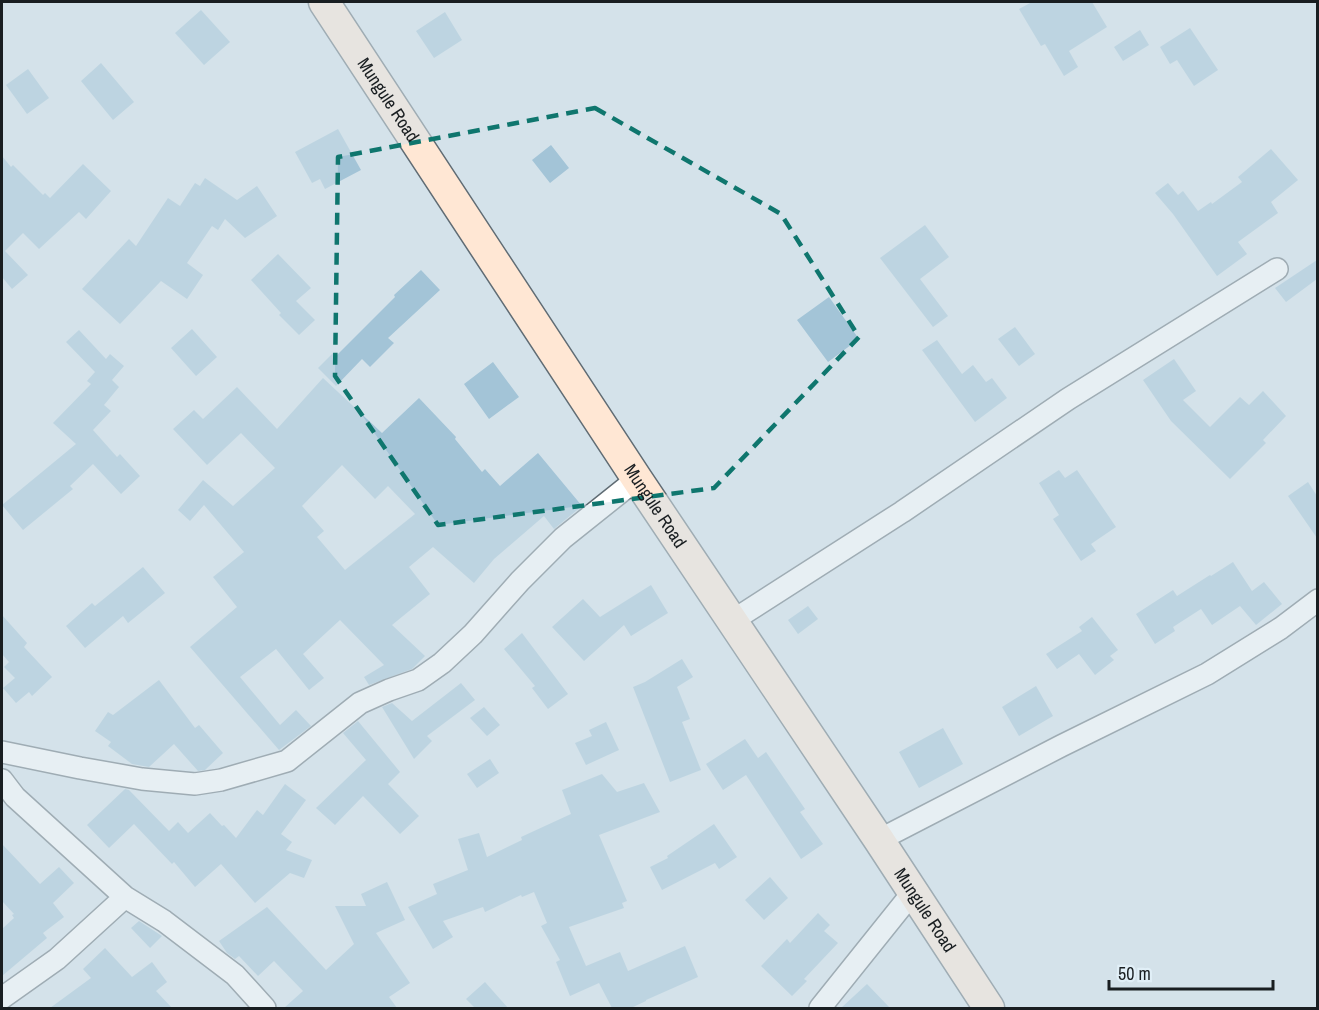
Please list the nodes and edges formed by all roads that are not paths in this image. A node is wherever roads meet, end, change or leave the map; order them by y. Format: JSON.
{"nodes":[{"id":1,"x":324,"y":2,"type":"edge"},
{"id":2,"x":1277,"y":269,"type":"dead end"},
{"id":3,"x":638,"y":479,"type":"junction"},
{"id":4,"x":1317,"y":600,"type":"edge"},
{"id":5,"x":732,"y":621,"type":"junction"},
{"id":6,"x":2,"y":752,"type":"edge"},
{"id":7,"x":2,"y":780,"type":"edge"},
{"id":8,"x":879,"y":840,"type":"junction"},
{"id":9,"x":913,"y":892,"type":"junction"},
{"id":10,"x":125,"y":897,"type":"junction"},
{"id":11,"x":2,"y":998,"type":"edge"},
{"id":12,"x":265,"y":1008,"type":"edge"},
{"id":13,"x":820,"y":1008,"type":"edge"},
{"id":14,"x":989,"y":1008,"type":"edge"}],
"edges":[{"from":1,"to":3,"type":"street","name":"Mungule Road"},
{"from":2,"to":5,"type":"street"},
{"from":3,"to":5,"type":"street","name":"Mungule Road"},
{"from":3,"to":6,"type":"street"},
{"from":4,"to":8,"type":"street"},
{"from":5,"to":8,"type":"street","name":"Mungule Road"},
{"from":7,"to":10,"type":"street"},
{"from":8,"to":9,"type":"street","name":"Mungule Road"},
{"from":9,"to":13,"type":"street"},
{"from":9,"to":14,"type":"street","name":"Mungule Road"},
{"from":10,"to":11,"type":"street"},
{"from":10,"to":12,"type":"street"}]}
